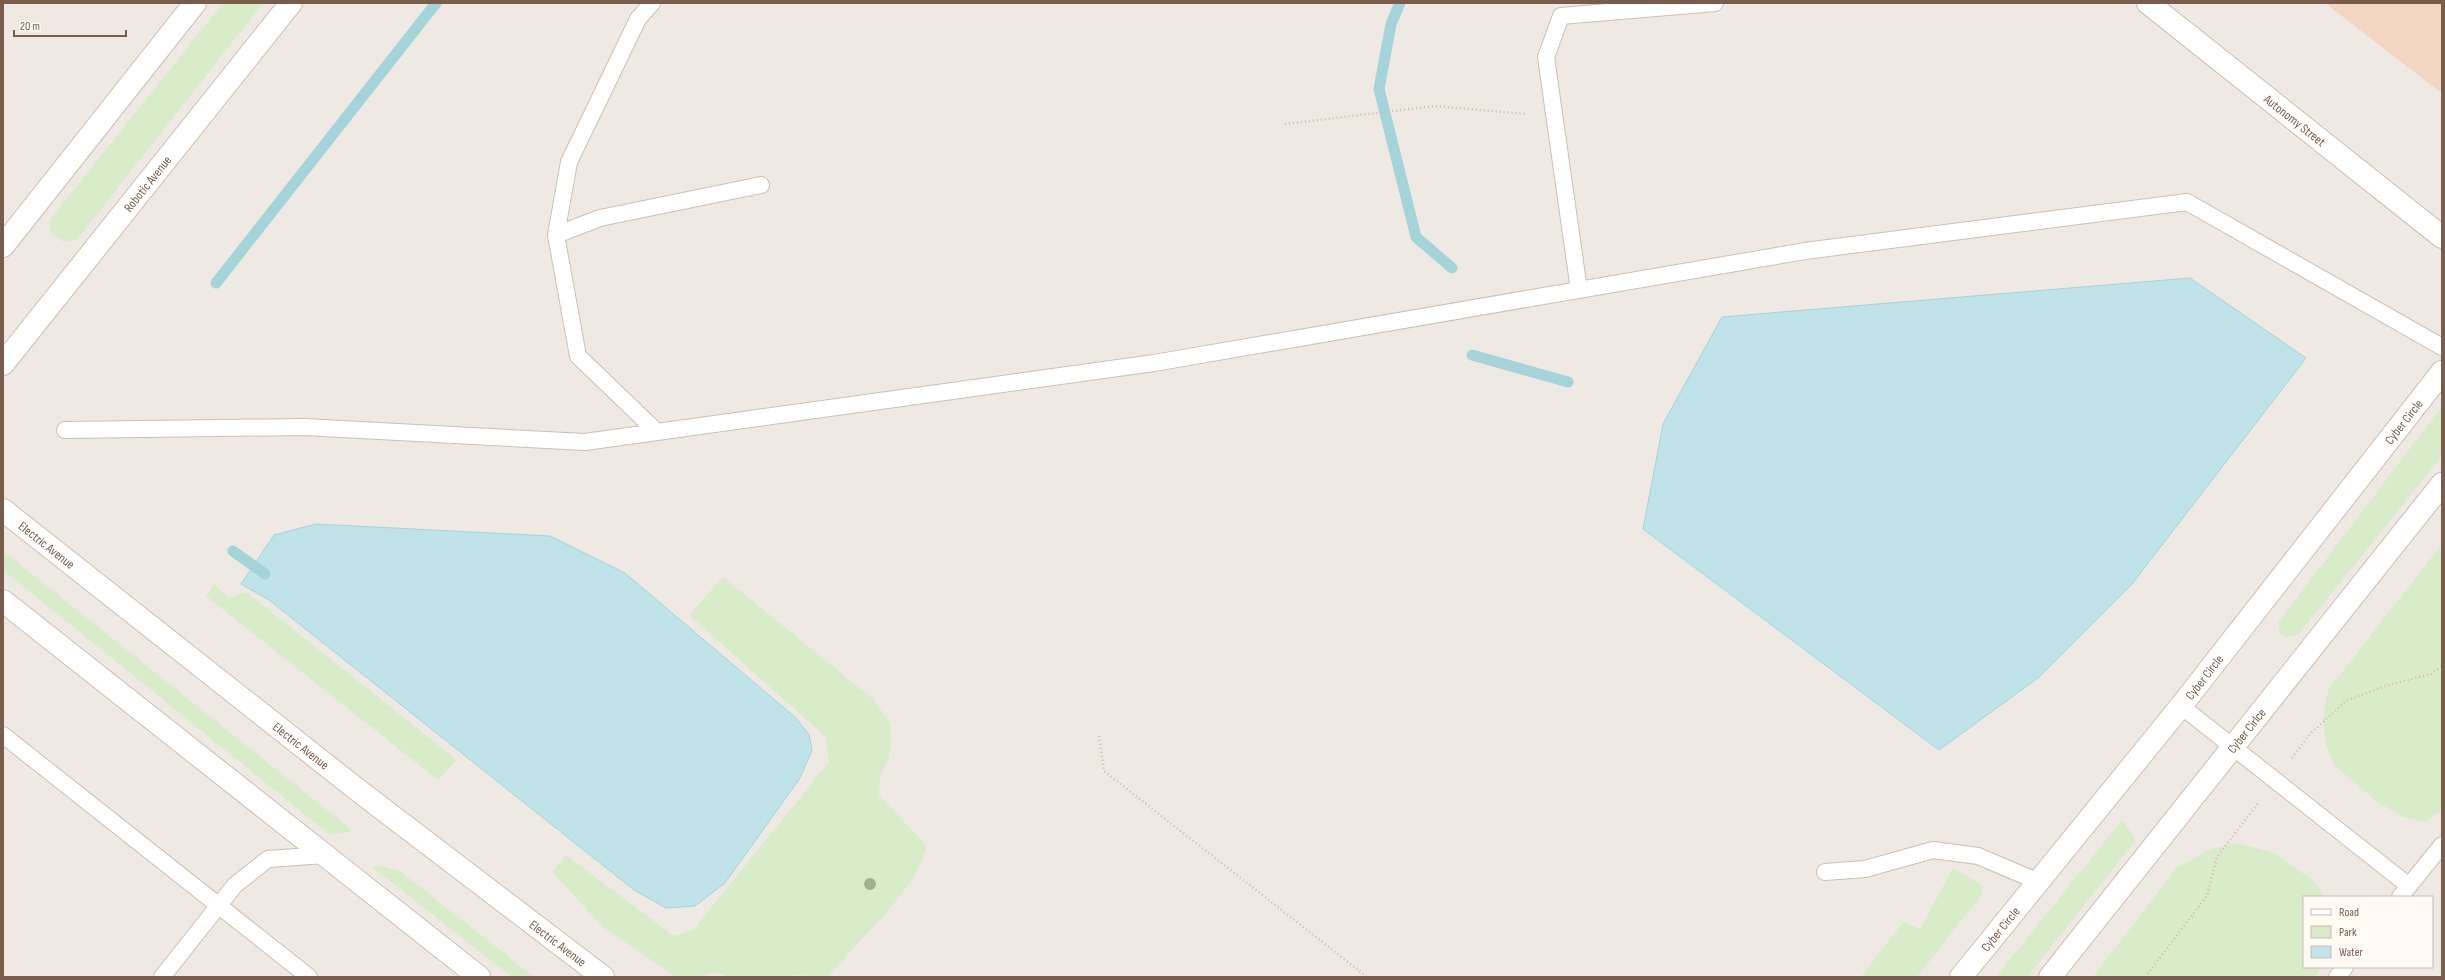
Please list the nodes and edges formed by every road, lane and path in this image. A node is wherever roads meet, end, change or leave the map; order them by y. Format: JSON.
{"nodes":[{"id":1,"x":195,"y":3,"type":"edge"},
{"id":2,"x":290,"y":3,"type":"edge"},
{"id":3,"x":652,"y":3,"type":"edge"},
{"id":4,"x":1714,"y":3,"type":"edge"},
{"id":5,"x":2148,"y":3,"type":"edge"},
{"id":6,"x":1554,"y":116,"type":"junction"},
{"id":7,"x":1285,"y":124,"type":"dead end"},
{"id":8,"x":761,"y":185,"type":"dead end"},
{"id":9,"x":556,"y":235,"type":"junction"},
{"id":10,"x":2442,"y":237,"type":"edge"},
{"id":11,"x":3,"y":246,"type":"edge"},
{"id":12,"x":1579,"y":290,"type":"junction"},
{"id":13,"x":2442,"y":347,"type":"edge"},
{"id":14,"x":3,"y":364,"type":"edge"},
{"id":15,"x":2442,"y":372,"type":"edge"},
{"id":16,"x":65,"y":430,"type":"dead end"},
{"id":17,"x":657,"y":432,"type":"junction"},
{"id":18,"x":2442,"y":484,"type":"edge"},
{"id":19,"x":3,"y":510,"type":"edge"},
{"id":20,"x":3,"y":601,"type":"edge"},
{"id":21,"x":2181,"y":706,"type":"junction"},
{"id":22,"x":3,"y":735,"type":"edge"},
{"id":23,"x":1099,"y":736,"type":"dead end"},
{"id":24,"x":2232,"y":747,"type":"junction"},
{"id":25,"x":2442,"y":845,"type":"edge"},
{"id":26,"x":325,"y":855,"type":"junction"},
{"id":27,"x":1825,"y":872,"type":"dead end"},
{"id":28,"x":2038,"y":882,"type":"junction"},
{"id":29,"x":2405,"y":891,"type":"edge"},
{"id":30,"x":220,"y":905,"type":"junction"},
{"id":31,"x":2344,"y":968,"type":"edge"},
{"id":32,"x":162,"y":977,"type":"edge"},
{"id":33,"x":309,"y":977,"type":"edge"},
{"id":34,"x":479,"y":977,"type":"edge"},
{"id":35,"x":603,"y":977,"type":"edge"},
{"id":36,"x":1367,"y":977,"type":"edge"},
{"id":37,"x":1961,"y":977,"type":"edge"},
{"id":38,"x":2050,"y":977,"type":"edge"},
{"id":39,"x":2337,"y":977,"type":"edge"}],
"edges":[{"from":1,"to":11,"type":"street"},
{"from":2,"to":14,"type":"street","name":"Robotic Avenue"},
{"from":3,"to":9,"type":"lane"},
{"from":4,"to":6,"type":"lane"},
{"from":5,"to":10,"type":"street","name":"Autonomy Street"},
{"from":6,"to":7,"type":"path"},
{"from":6,"to":12,"type":"lane"},
{"from":8,"to":9,"type":"lane"},
{"from":9,"to":17,"type":"lane"},
{"from":12,"to":13,"type":"lane"},
{"from":12,"to":17,"type":"lane"},
{"from":15,"to":21,"type":"street","name":"Cyber Circle"},
{"from":16,"to":17,"type":"lane"},
{"from":18,"to":24,"type":"street","name":"Cyber Cirlce"},
{"from":19,"to":35,"type":"street","name":"Electric Avenue"},
{"from":20,"to":26,"type":"street"},
{"from":21,"to":24,"type":"lane"},
{"from":21,"to":28,"type":"street","name":"Cyber Circle"},
{"from":22,"to":30,"type":"lane"},
{"from":23,"to":36,"type":"path"},
{"from":24,"to":29,"type":"lane"},
{"from":24,"to":38,"type":"street","name":"Cyber Cirlce"},
{"from":25,"to":29,"type":"lane"},
{"from":26,"to":30,"type":"lane"},
{"from":26,"to":34,"type":"street"},
{"from":27,"to":28,"type":"lane"},
{"from":28,"to":37,"type":"street","name":"Cyber Circle"},
{"from":30,"to":32,"type":"lane"},
{"from":30,"to":33,"type":"lane"},
{"from":31,"to":39,"type":"lane"}]}
